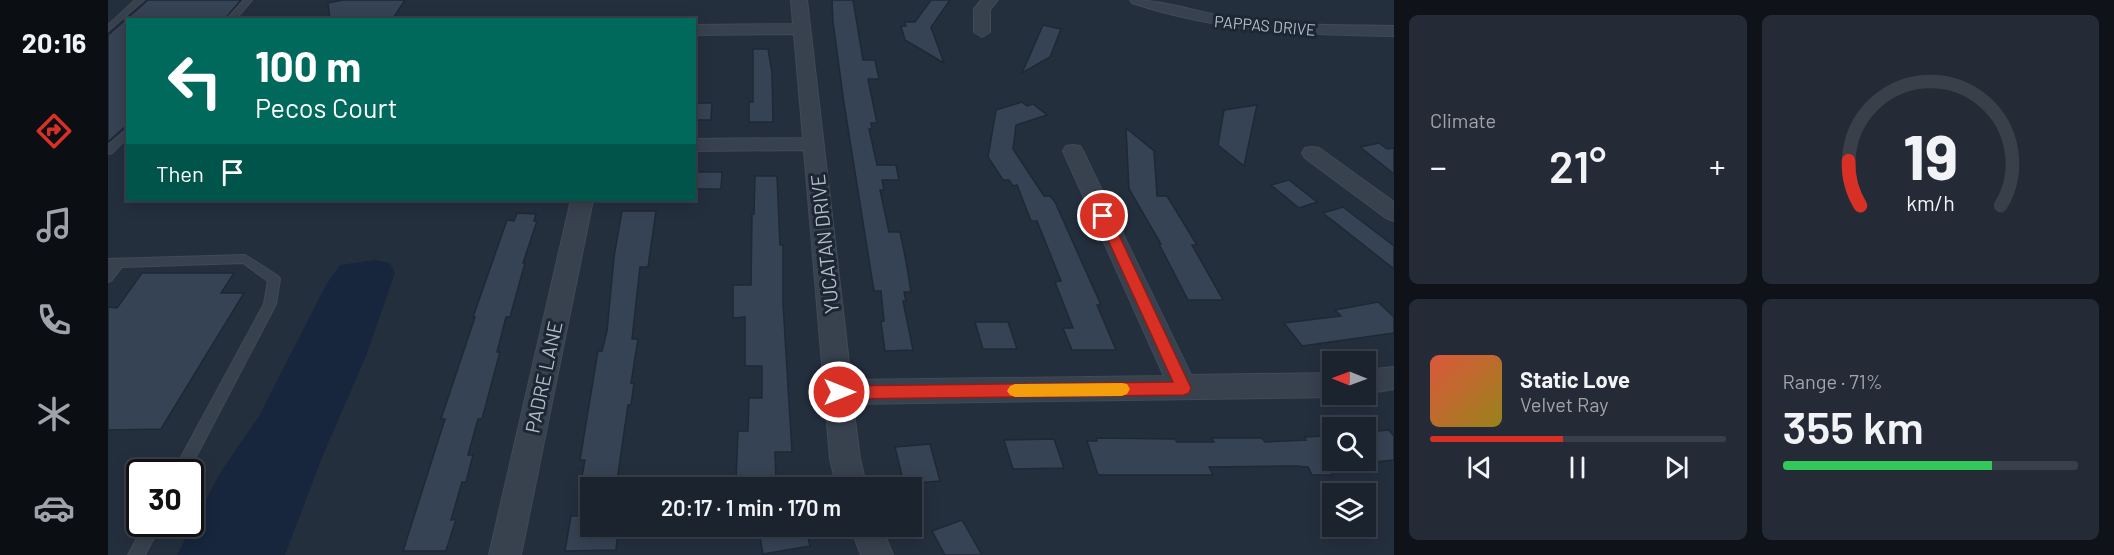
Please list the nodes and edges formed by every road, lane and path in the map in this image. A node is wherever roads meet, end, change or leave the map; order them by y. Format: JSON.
{"nodes":[{"id":1,"x":140,"y":0,"type":"edge"},
{"id":2,"x":248,"y":0,"type":"edge"},
{"id":3,"x":799,"y":0,"type":"edge"},
{"id":4,"x":990,"y":0,"type":"edge"},
{"id":5,"x":1138,"y":0,"type":"edge"},
{"id":6,"x":232,"y":18,"type":"edge"},
{"id":7,"x":108,"y":29,"type":"edge"},
{"id":8,"x":802,"y":29,"type":"junction"},
{"id":9,"x":696,"y":30,"type":"edge"},
{"id":10,"x":1394,"y":31,"type":"edge"},
{"id":11,"x":982,"y":32,"type":"dead end"},
{"id":12,"x":126,"y":133,"type":"edge"},
{"id":13,"x":696,"y":144,"type":"edge"},
{"id":14,"x":814,"y":144,"type":"junction"},
{"id":15,"x":108,"y":151,"type":"edge"},
{"id":16,"x":1073,"y":151,"type":"dead end"},
{"id":17,"x":1312,"y":153,"type":"dead end"},
{"id":18,"x":582,"y":201,"type":"edge"},
{"id":19,"x":1394,"y":213,"type":"edge"},
{"id":20,"x":113,"y":263,"type":"edge"},
{"id":21,"x":108,"y":277,"type":"edge"},
{"id":22,"x":1394,"y":378,"type":"edge"},
{"id":23,"x":1376,"y":380,"type":"edge"},
{"id":24,"x":1322,"y":385,"type":"edge"},
{"id":25,"x":1184,"y":388,"type":"junction"},
{"id":26,"x":839,"y":392,"type":"junction"},
{"id":27,"x":187,"y":459,"type":"edge"},
{"id":28,"x":849,"y":477,"type":"edge"},
{"id":29,"x":146,"y":537,"type":"edge"},
{"id":30,"x":870,"y":537,"type":"edge"},
{"id":31,"x":136,"y":555,"type":"edge"},
{"id":32,"x":505,"y":555,"type":"edge"},
{"id":33,"x":877,"y":555,"type":"edge"}],
"edges":[{"from":1,"to":7,"type":"lane"},
{"from":2,"to":6,"type":"lane"},
{"from":3,"to":8,"type":"street","name":"YUCATAN DRIVE"},
{"from":4,"to":11,"type":"street"},
{"from":5,"to":10,"type":"street","name":"PAPPAS DRIVE"},
{"from":8,"to":9,"type":"street"},
{"from":8,"to":14,"type":"street","name":"YUCATAN DRIVE"},
{"from":12,"to":15,"type":"lane"},
{"from":13,"to":14,"type":"street"},
{"from":14,"to":26,"type":"street","name":"YUCATAN DRIVE"},
{"from":16,"to":25,"type":"street"},
{"from":17,"to":19,"type":"street"},
{"from":18,"to":32,"type":"street","name":"PADRE LANE"},
{"from":20,"to":21,"type":"lane"},
{"from":20,"to":27,"type":"lane"},
{"from":22,"to":23,"type":"street"},
{"from":24,"to":25,"type":"street"},
{"from":25,"to":26,"type":"street"},
{"from":26,"to":28,"type":"street","name":"YUCATAN DRIVE"},
{"from":29,"to":31,"type":"lane"},
{"from":30,"to":33,"type":"street"}]}
